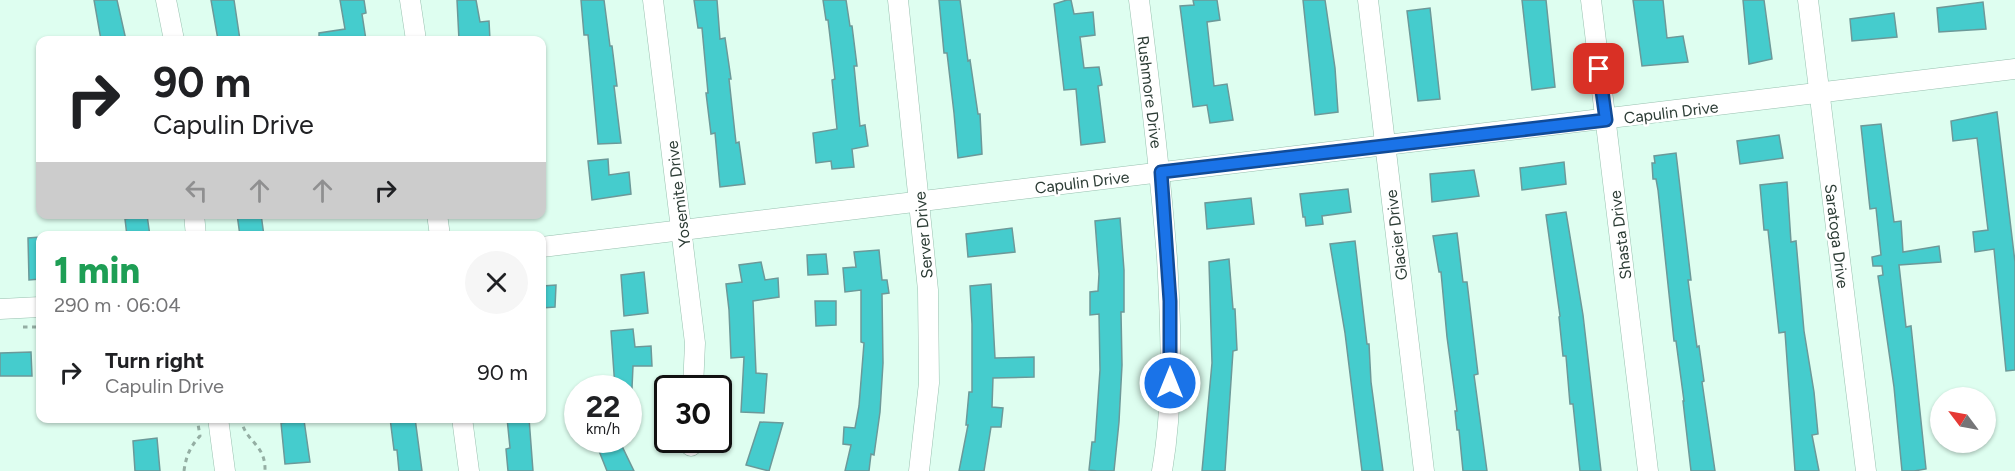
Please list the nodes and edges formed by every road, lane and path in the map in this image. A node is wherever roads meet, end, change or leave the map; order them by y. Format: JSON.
{"nodes":[{"id":1,"x":166,"y":0,"type":"edge"},
{"id":2,"x":410,"y":0,"type":"edge"},
{"id":3,"x":653,"y":0,"type":"edge"},
{"id":4,"x":897,"y":0,"type":"edge"},
{"id":5,"x":1139,"y":0,"type":"edge"},
{"id":6,"x":1368,"y":0,"type":"edge"},
{"id":7,"x":1591,"y":0,"type":"edge"},
{"id":8,"x":1808,"y":0,"type":"edge"},
{"id":9,"x":173,"y":36,"type":"edge"},
{"id":10,"x":415,"y":36,"type":"edge"},
{"id":11,"x":2015,"y":69,"type":"edge"},
{"id":12,"x":1819,"y":93,"type":"junction"},
{"id":13,"x":1606,"y":120,"type":"junction"},
{"id":14,"x":1385,"y":145,"type":"junction"},
{"id":15,"x":1161,"y":172,"type":"junction"},
{"id":16,"x":920,"y":201,"type":"junction"},
{"id":17,"x":682,"y":229,"type":"junction"},
{"id":18,"x":546,"y":246,"type":"edge"},
{"id":19,"x":36,"y":307,"type":"edge"},
{"id":20,"x":0,"y":309,"type":"edge"},
{"id":21,"x":694,"y":375,"type":"edge"},
{"id":22,"x":198,"y":423,"type":"edge"},
{"id":23,"x":219,"y":423,"type":"edge"},
{"id":24,"x":242,"y":423,"type":"edge"},
{"id":25,"x":463,"y":423,"type":"edge"},
{"id":26,"x":184,"y":471,"type":"edge"},
{"id":27,"x":225,"y":471,"type":"edge"},
{"id":28,"x":265,"y":471,"type":"edge"},
{"id":29,"x":469,"y":471,"type":"edge"},
{"id":30,"x":918,"y":471,"type":"edge"},
{"id":31,"x":1162,"y":471,"type":"edge"},
{"id":32,"x":1424,"y":471,"type":"edge"},
{"id":33,"x":1648,"y":471,"type":"edge"},
{"id":34,"x":1866,"y":471,"type":"edge"}],
"edges":[{"from":1,"to":9,"type":"street"},
{"from":2,"to":10,"type":"street"},
{"from":3,"to":17,"type":"street","name":"Yosemite Drive"},
{"from":4,"to":16,"type":"street","name":"Server Drive"},
{"from":5,"to":15,"type":"street","name":"Rushmore Drive"},
{"from":6,"to":14,"type":"street","name":"Glacier Drive"},
{"from":7,"to":13,"type":"street","name":"Shasta Drive"},
{"from":8,"to":12,"type":"street","name":"Saratoga Drive"},
{"from":11,"to":12,"type":"street","name":"Capulin Drive"},
{"from":12,"to":13,"type":"street","name":"Capulin Drive"},
{"from":12,"to":34,"type":"street","name":"Saratoga Drive"},
{"from":13,"to":14,"type":"street","name":"Capulin Drive"},
{"from":13,"to":33,"type":"street","name":"Shasta Drive"},
{"from":14,"to":15,"type":"street","name":"Capulin Drive"},
{"from":14,"to":32,"type":"street","name":"Glacier Drive"},
{"from":15,"to":16,"type":"street","name":"Capulin Drive"},
{"from":15,"to":31,"type":"street","name":"Rushmore Drive"},
{"from":16,"to":17,"type":"street","name":"Capulin Drive"},
{"from":16,"to":30,"type":"street","name":"Server Drive"},
{"from":17,"to":18,"type":"street","name":"Capulin Drive"},
{"from":17,"to":21,"type":"street","name":"Yosemite Drive"},
{"from":19,"to":20,"type":"street"},
{"from":22,"to":26,"type":"path"},
{"from":23,"to":27,"type":"street"},
{"from":24,"to":28,"type":"path"},
{"from":25,"to":29,"type":"street"}]}
